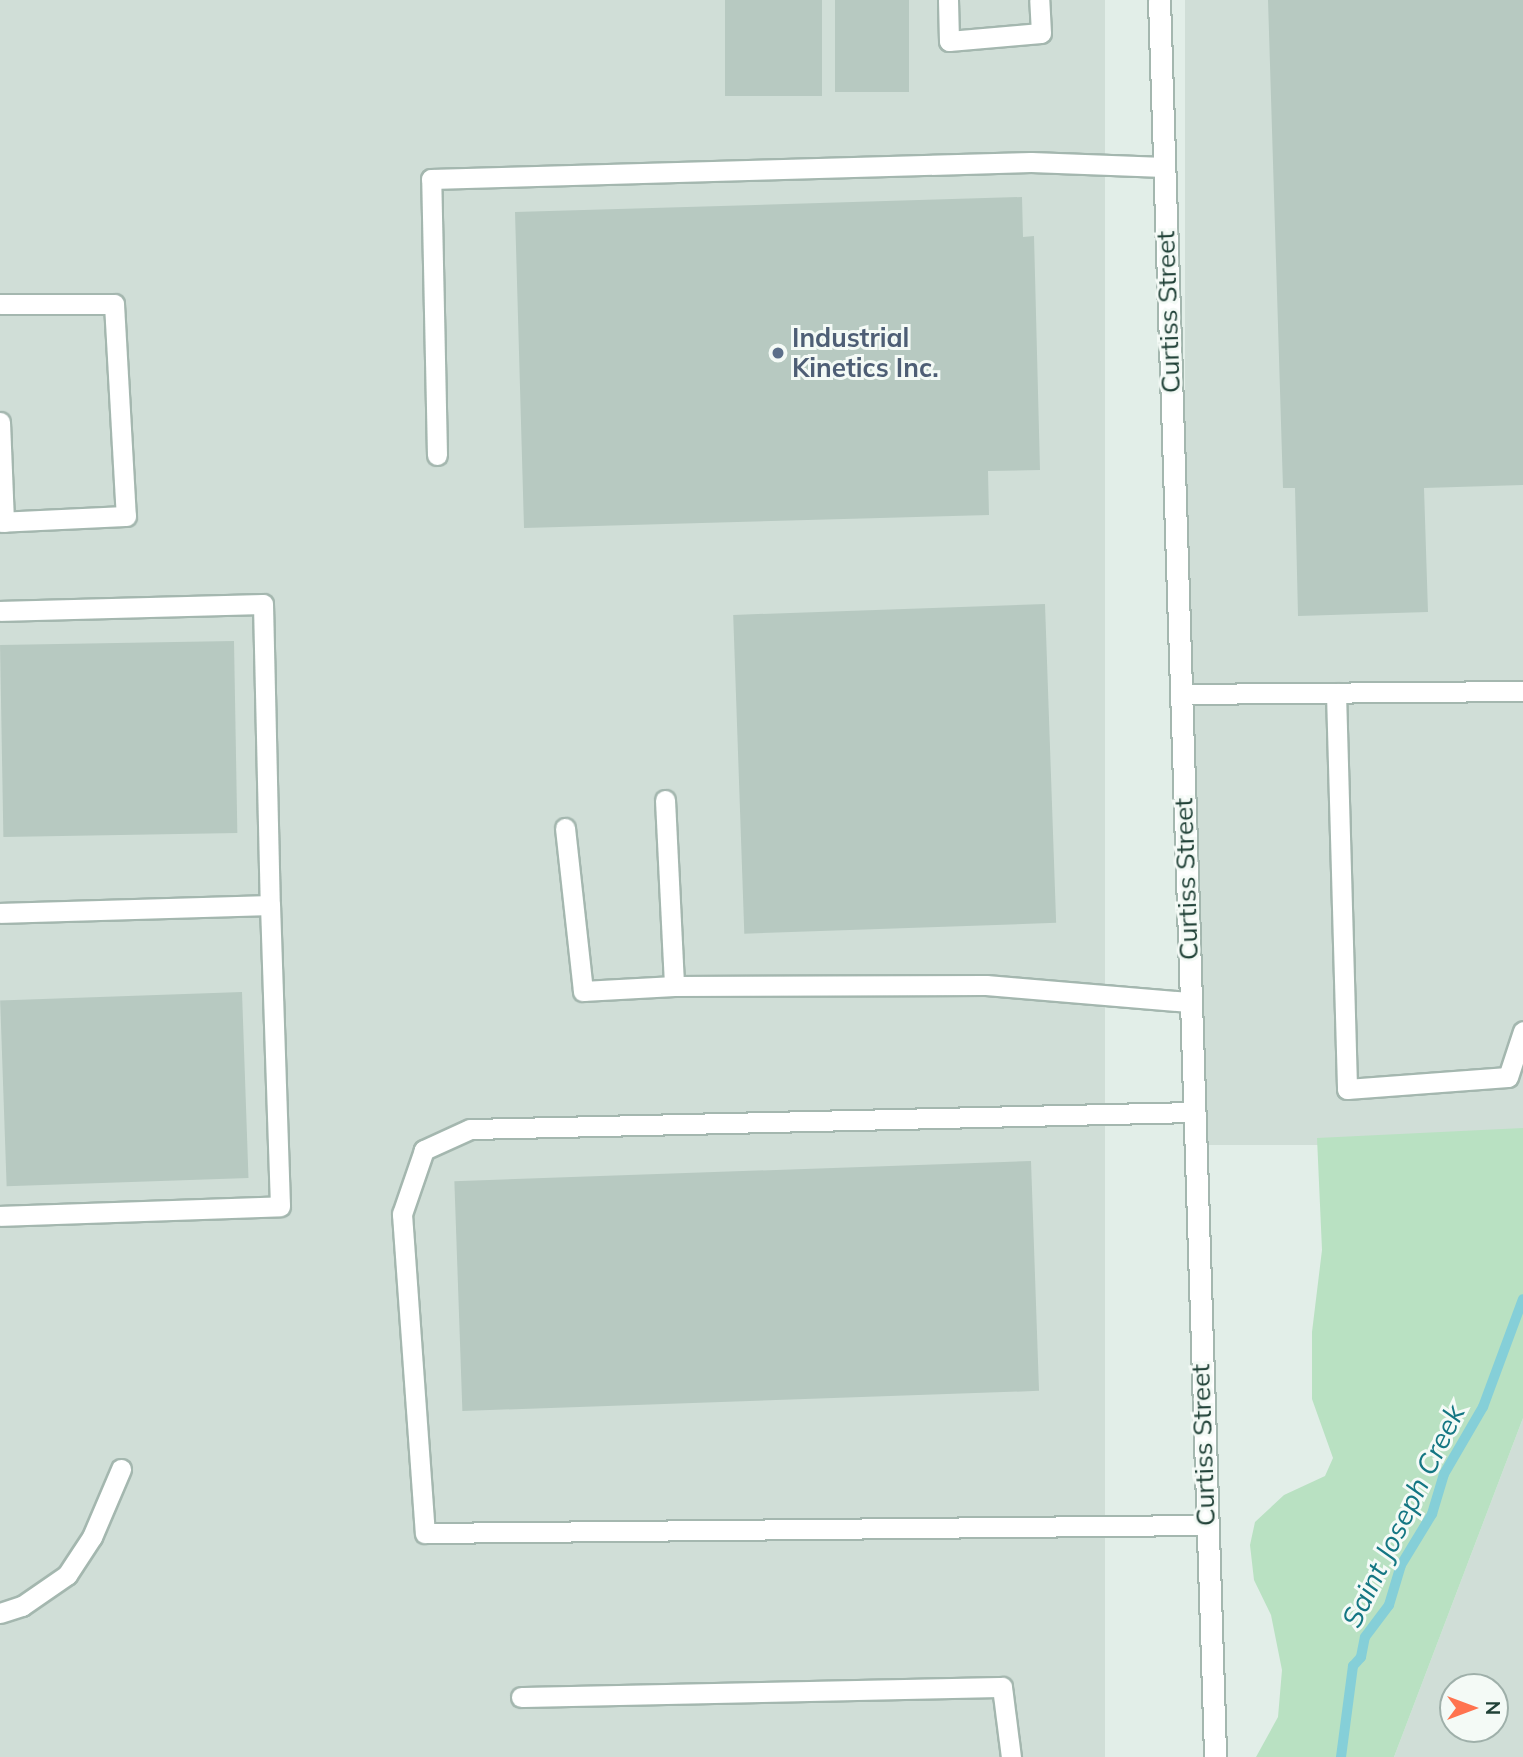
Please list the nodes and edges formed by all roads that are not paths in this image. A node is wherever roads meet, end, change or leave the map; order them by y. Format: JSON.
{"nodes":[{"id":1,"x":948,"y":0,"type":"edge"},
{"id":2,"x":1040,"y":0,"type":"edge"},
{"id":3,"x":1159,"y":0,"type":"edge"},
{"id":4,"x":1164,"y":167,"type":"junction"},
{"id":5,"x":0,"y":304,"type":"edge"},
{"id":6,"x":0,"y":422,"type":"edge"},
{"id":7,"x":437,"y":455,"type":"dead end"},
{"id":8,"x":2,"y":522,"type":"edge"},
{"id":9,"x":0,"y":611,"type":"edge"},
{"id":10,"x":1523,"y":691,"type":"edge"},
{"id":11,"x":1336,"y":693,"type":"junction"},
{"id":12,"x":1180,"y":694,"type":"junction"},
{"id":13,"x":665,"y":800,"type":"dead end"},
{"id":14,"x":565,"y":828,"type":"dead end"},
{"id":15,"x":270,"y":905,"type":"junction"},
{"id":16,"x":0,"y":913,"type":"edge"},
{"id":17,"x":674,"y":986,"type":"junction"},
{"id":18,"x":1189,"y":1002,"type":"junction"},
{"id":19,"x":1523,"y":1031,"type":"edge"},
{"id":20,"x":1193,"y":1112,"type":"junction"},
{"id":21,"x":0,"y":1216,"type":"edge"},
{"id":22,"x":121,"y":1469,"type":"dead end"},
{"id":23,"x":1206,"y":1525,"type":"junction"},
{"id":24,"x":0,"y":1613,"type":"edge"},
{"id":25,"x":521,"y":1697,"type":"dead end"},
{"id":26,"x":1011,"y":1757,"type":"edge"},
{"id":27,"x":1215,"y":1757,"type":"edge"}],
"edges":[{"from":1,"to":2,"type":"lane"},
{"from":3,"to":4,"type":"street","name":"Curtiss Street"},
{"from":4,"to":7,"type":"lane"},
{"from":4,"to":12,"type":"street","name":"Curtiss Street"},
{"from":5,"to":8,"type":"lane"},
{"from":6,"to":8,"type":"lane"},
{"from":9,"to":15,"type":"lane"},
{"from":10,"to":11,"type":"lane"},
{"from":11,"to":12,"type":"lane"},
{"from":11,"to":19,"type":"lane"},
{"from":12,"to":18,"type":"street","name":"Curtiss Street"},
{"from":13,"to":17,"type":"lane"},
{"from":14,"to":17,"type":"lane"},
{"from":15,"to":16,"type":"lane"},
{"from":15,"to":21,"type":"lane"},
{"from":17,"to":18,"type":"lane"},
{"from":18,"to":20,"type":"street","name":"Curtiss Street"},
{"from":20,"to":23,"type":"street","name":"Curtiss Street"},
{"from":20,"to":23,"type":"lane"},
{"from":22,"to":24,"type":"lane"},
{"from":23,"to":27,"type":"street","name":"Curtiss Street"},
{"from":25,"to":26,"type":"lane"}]}
